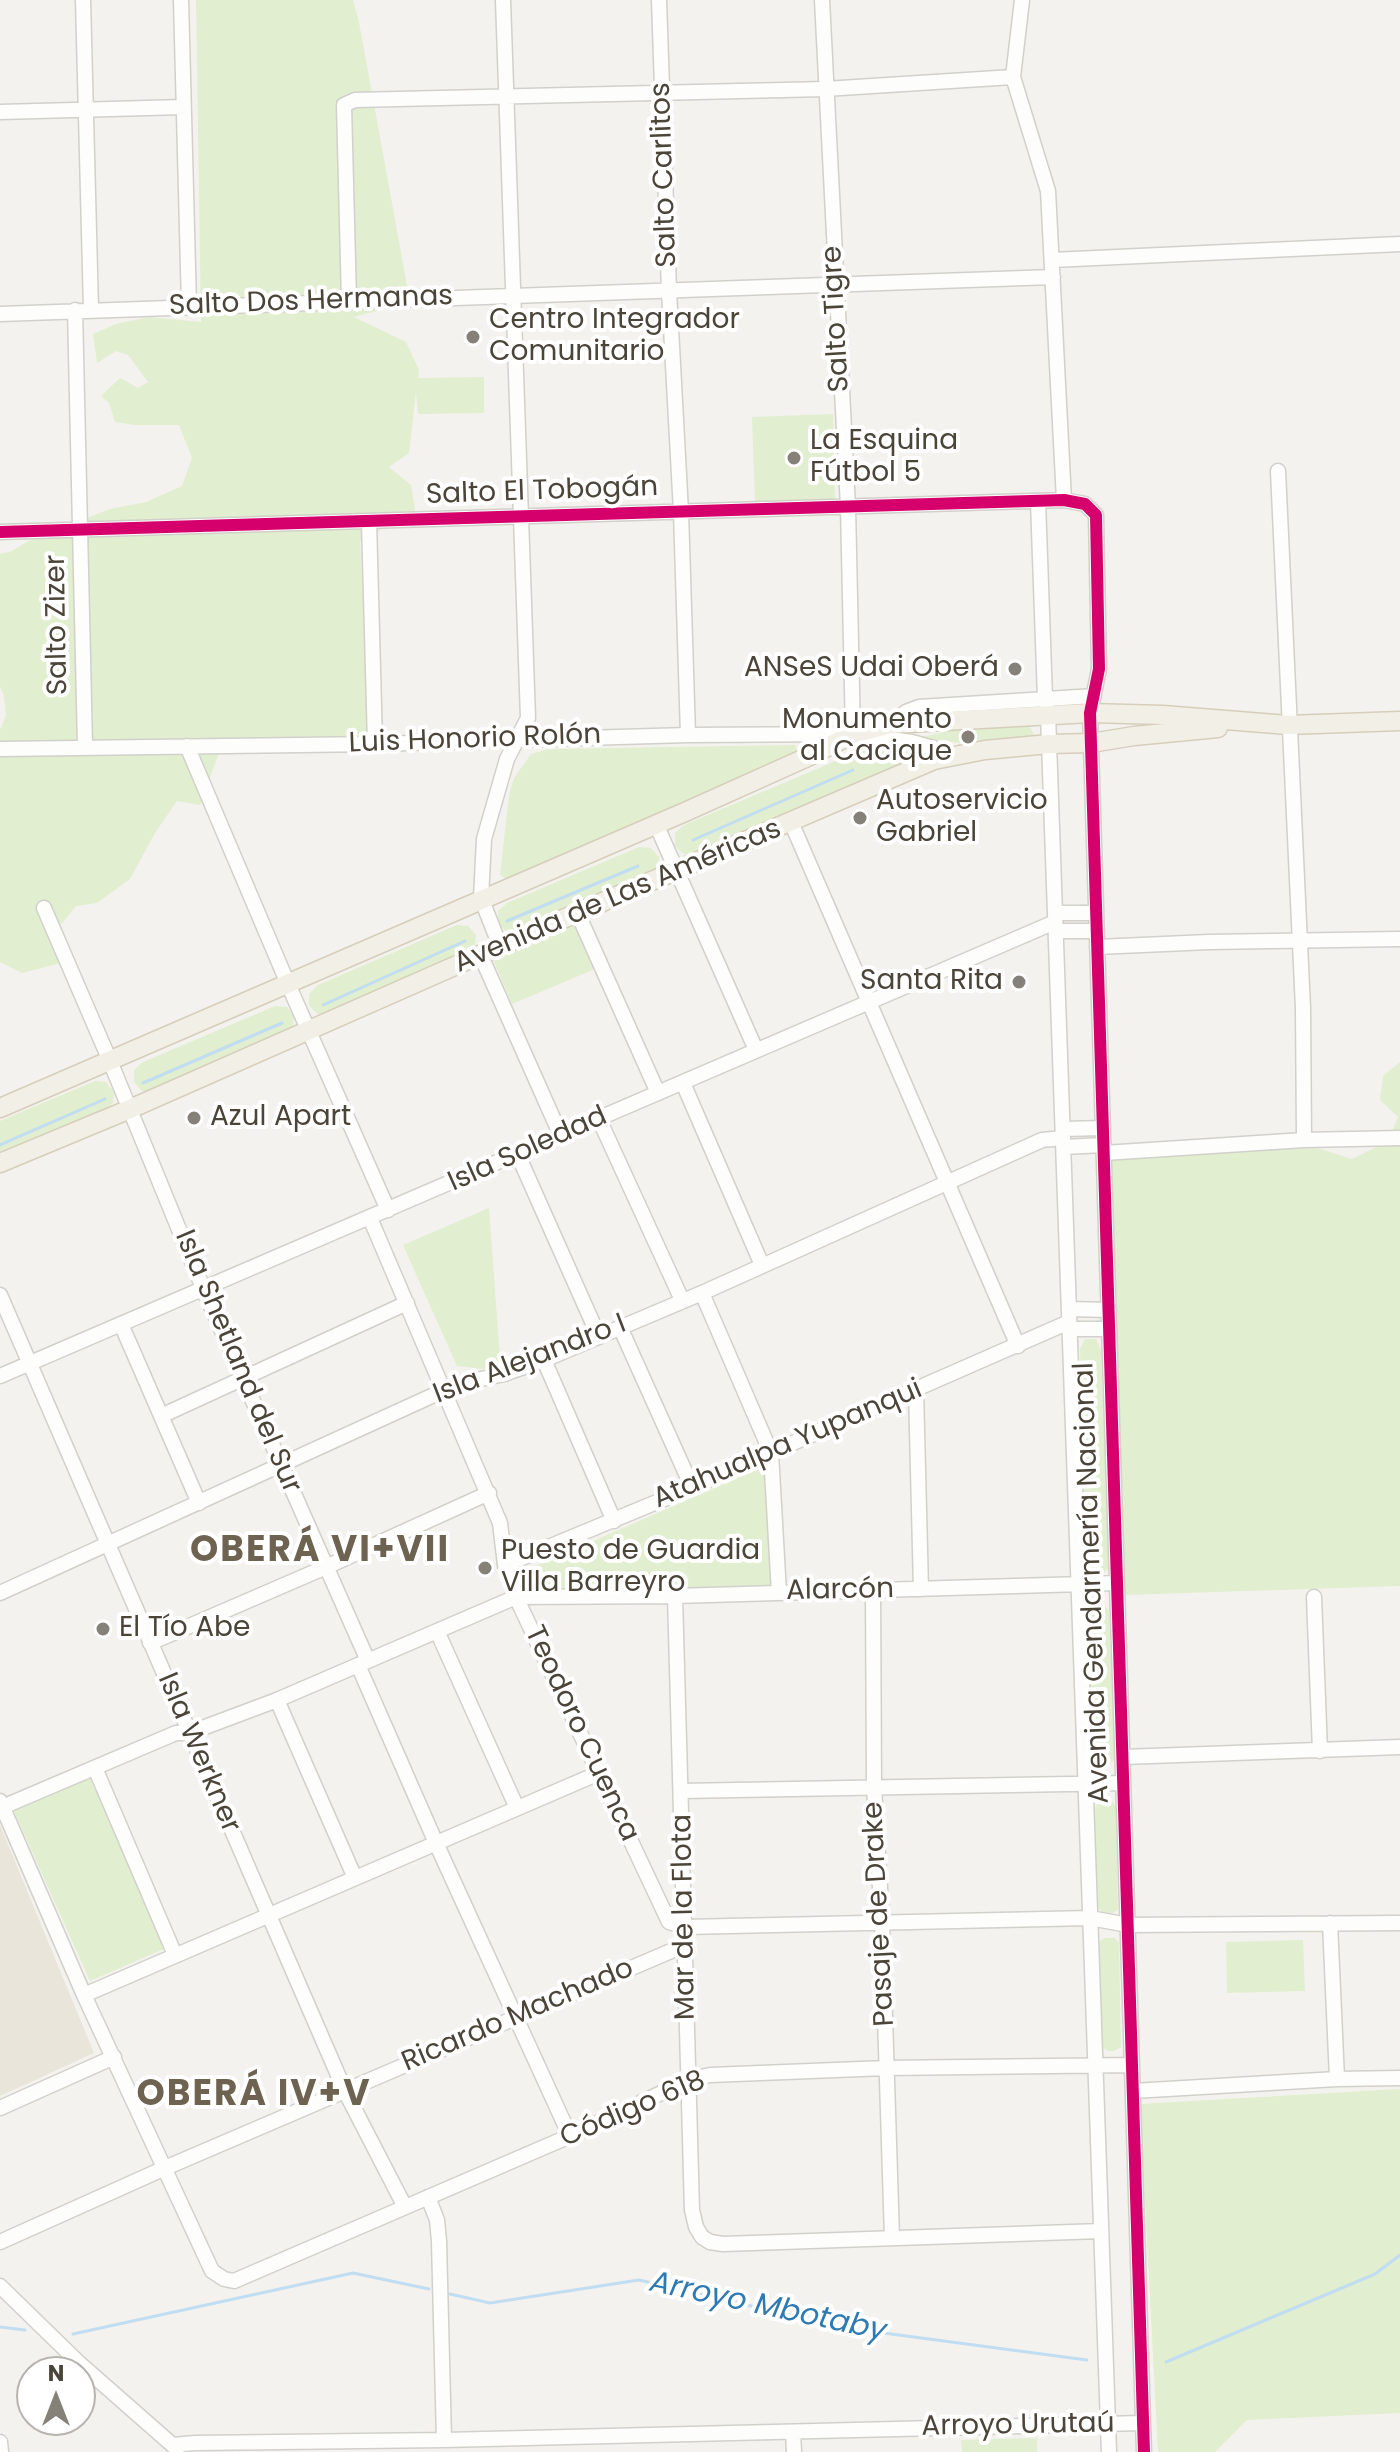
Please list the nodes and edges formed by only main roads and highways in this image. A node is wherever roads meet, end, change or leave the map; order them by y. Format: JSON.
{"nodes":[{"id":1,"x":1400,"y":721,"type":"edge"},
{"id":2,"x":1261,"y":724,"type":"junction"},
{"id":3,"x":0,"y":1108,"type":"edge"},
{"id":4,"x":0,"y":1163,"type":"edge"}],
"edges":[{"from":1,"to":2,"type":"main road","name":"Avenida de Las Américas"},
{"from":2,"to":3,"type":"main road","name":"Avenida de Las Américas"},
{"from":2,"to":4,"type":"main road","name":"Avenida de Las Américas"}]}
